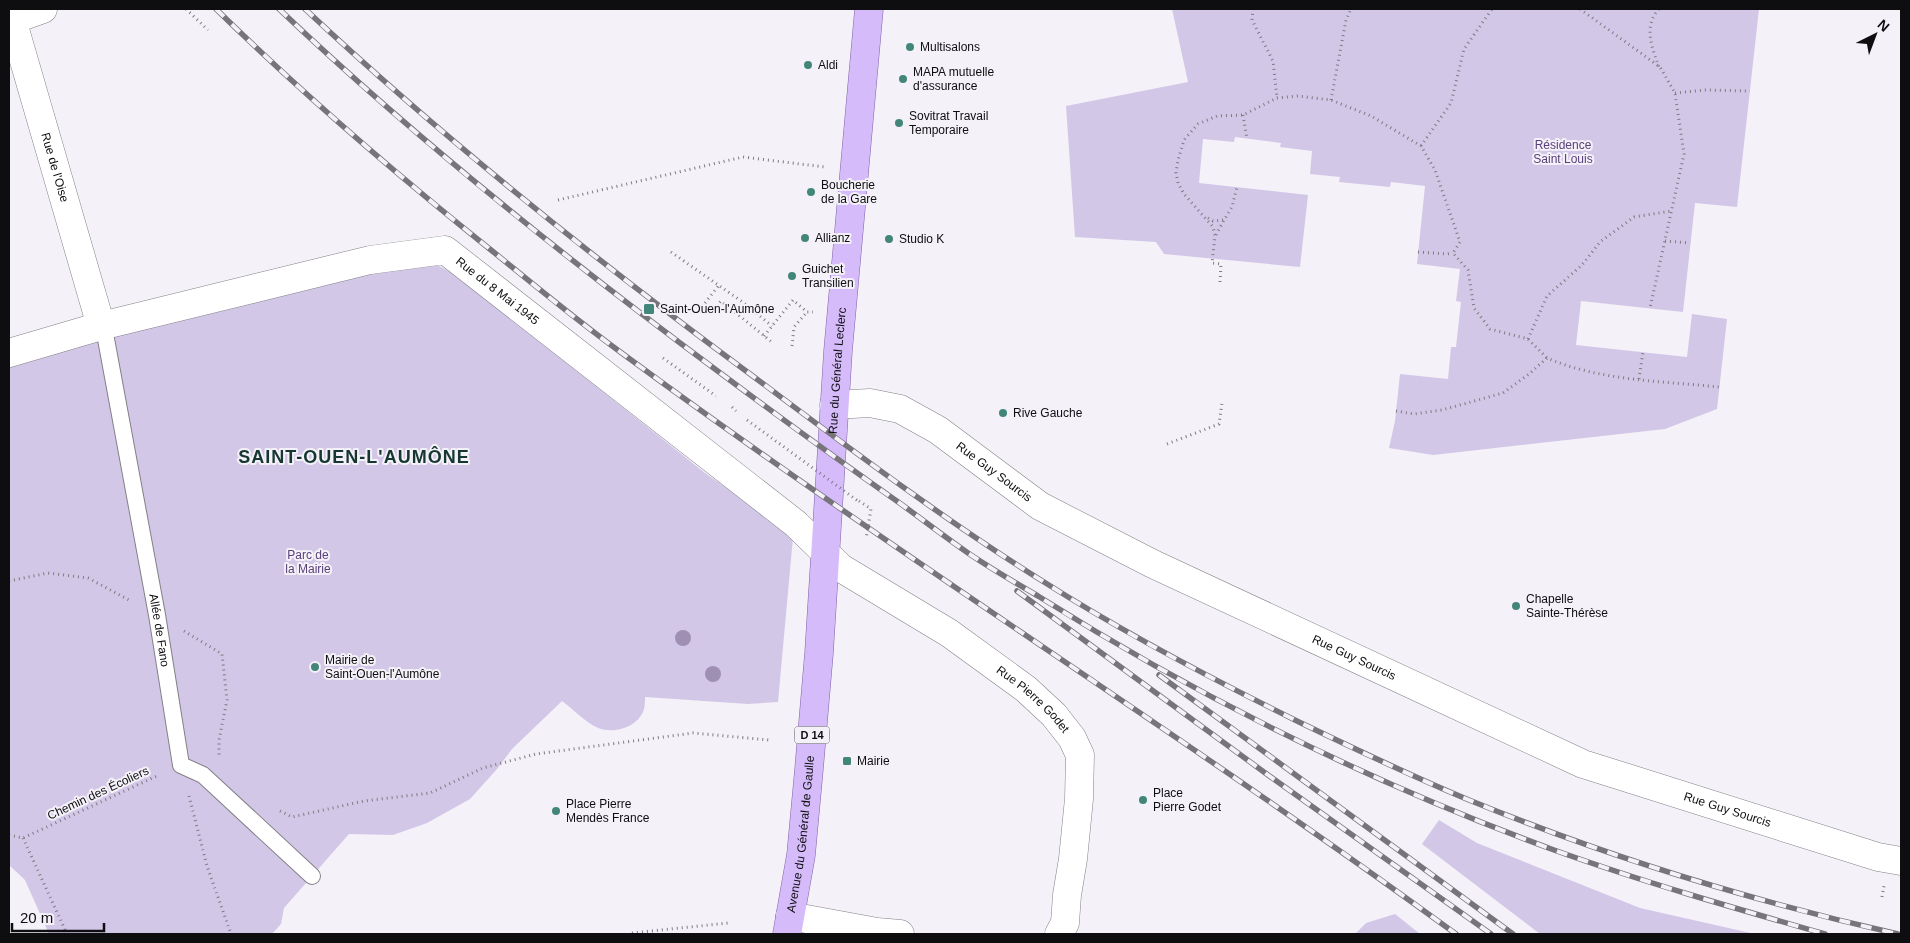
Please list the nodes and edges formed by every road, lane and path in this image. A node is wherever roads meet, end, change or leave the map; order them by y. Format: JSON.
{"nodes":[{"id":1,"x":43,"y":9,"type":"edge"},
{"id":2,"x":186,"y":9,"type":"edge"},
{"id":3,"x":869,"y":9,"type":"edge"},
{"id":4,"x":1253,"y":9,"type":"edge"},
{"id":5,"x":1352,"y":9,"type":"edge"},
{"id":6,"x":1492,"y":9,"type":"edge"},
{"id":7,"x":1580,"y":9,"type":"edge"},
{"id":8,"x":1659,"y":9,"type":"edge"},
{"id":9,"x":11,"y":14,"type":"edge"},
{"id":10,"x":208,"y":30,"type":"dead end"},
{"id":11,"x":1660,"y":67,"type":"junction"},
{"id":12,"x":1750,"y":91,"type":"dead end"},
{"id":13,"x":1676,"y":93,"type":"junction"},
{"id":14,"x":1277,"y":98,"type":"junction"},
{"id":15,"x":1331,"y":100,"type":"junction"},
{"id":16,"x":1243,"y":115,"type":"junction"},
{"id":17,"x":1248,"y":139,"type":"dead end"},
{"id":18,"x":1421,"y":146,"type":"junction"},
{"id":19,"x":855,"y":170,"type":"junction"},
{"id":20,"x":1237,"y":187,"type":"dead end"},
{"id":21,"x":558,"y":200,"type":"dead end"},
{"id":22,"x":1671,"y":212,"type":"junction"},
{"id":23,"x":1205,"y":217,"type":"junction"},
{"id":24,"x":1224,"y":220,"type":"junction"},
{"id":25,"x":1215,"y":236,"type":"junction"},
{"id":26,"x":1665,"y":240,"type":"junction"},
{"id":27,"x":1690,"y":243,"type":"dead end"},
{"id":28,"x":671,"y":252,"type":"dead end"},
{"id":29,"x":1418,"y":252,"type":"dead end"},
{"id":30,"x":1453,"y":253,"type":"junction"},
{"id":31,"x":1220,"y":282,"type":"dead end"},
{"id":32,"x":719,"y":285,"type":"junction"},
{"id":33,"x":705,"y":303,"type":"dead end"},
{"id":34,"x":1650,"y":308,"type":"dead end"},
{"id":35,"x":713,"y":310,"type":"dead end"},
{"id":36,"x":101,"y":326,"type":"junction"},
{"id":37,"x":772,"y":326,"type":"junction"},
{"id":38,"x":764,"y":336,"type":"junction"},
{"id":39,"x":1528,"y":339,"type":"junction"},
{"id":40,"x":773,"y":343,"type":"dead end"},
{"id":41,"x":792,"y":346,"type":"dead end"},
{"id":42,"x":1643,"y":352,"type":"dead end"},
{"id":43,"x":9,"y":353,"type":"edge"},
{"id":44,"x":663,"y":358,"type":"dead end"},
{"id":45,"x":1547,"y":358,"type":"junction"},
{"id":46,"x":1639,"y":379,"type":"junction"},
{"id":47,"x":1719,"y":387,"type":"dead end"},
{"id":48,"x":716,"y":396,"type":"dead end"},
{"id":49,"x":1222,"y":403,"type":"dead end"},
{"id":50,"x":834,"y":405,"type":"junction"},
{"id":51,"x":732,"y":407,"type":"dead end"},
{"id":52,"x":736,"y":411,"type":"dead end"},
{"id":53,"x":1396,"y":411,"type":"dead end"},
{"id":54,"x":747,"y":420,"type":"dead end"},
{"id":55,"x":1167,"y":444,"type":"dead end"},
{"id":56,"x":866,"y":539,"type":"dead end"},
{"id":57,"x":824,"y":552,"type":"junction"},
{"id":58,"x":9,"y":581,"type":"edge"},
{"id":59,"x":157,"y":615,"type":"junction"},
{"id":60,"x":769,"y":740,"type":"dead end"},
{"id":61,"x":219,"y":764,"type":"dead end"},
{"id":62,"x":181,"y":765,"type":"junction"},
{"id":63,"x":274,"y":808,"type":"dead end"},
{"id":64,"x":9,"y":835,"type":"edge"},
{"id":65,"x":23,"y":838,"type":"junction"},
{"id":66,"x":1901,"y":862,"type":"edge"},
{"id":67,"x":312,"y":876,"type":"dead end"},
{"id":68,"x":728,"y":923,"type":"dead end"},
{"id":69,"x":788,"y":925,"type":"edge"},
{"id":70,"x":632,"y":933,"type":"dead end"},
{"id":71,"x":67,"y":934,"type":"edge"},
{"id":72,"x":231,"y":934,"type":"edge"},
{"id":73,"x":883,"y":934,"type":"edge"},
{"id":74,"x":1059,"y":934,"type":"edge"}],
"edges":[{"from":1,"to":9,"type":"street"},
{"from":2,"to":10,"type":"path"},
{"from":3,"to":19,"type":"main road","name":"Rue du Général Leclerc","number":"D 14"},
{"from":4,"to":14,"type":"path"},
{"from":5,"to":15,"type":"path"},
{"from":6,"to":18,"type":"path"},
{"from":7,"to":11,"type":"path"},
{"from":8,"to":11,"type":"path"},
{"from":9,"to":36,"type":"street","name":"Rue de l'Oise"},
{"from":11,"to":13,"type":"path"},
{"from":12,"to":13,"type":"path"},
{"from":13,"to":22,"type":"path"},
{"from":14,"to":15,"type":"path"},
{"from":14,"to":16,"type":"path"},
{"from":15,"to":18,"type":"path"},
{"from":16,"to":17,"type":"path"},
{"from":16,"to":23,"type":"path"},
{"from":18,"to":30,"type":"path"},
{"from":19,"to":21,"type":"path"},
{"from":19,"to":50,"type":"main road","name":"Rue du Général Leclerc","number":"D 14"},
{"from":20,"to":24,"type":"path"},
{"from":22,"to":26,"type":"path"},
{"from":22,"to":39,"type":"path"},
{"from":23,"to":24,"type":"path"},
{"from":23,"to":25,"type":"path"},
{"from":24,"to":25,"type":"path"},
{"from":25,"to":31,"type":"path"},
{"from":26,"to":27,"type":"path"},
{"from":26,"to":34,"type":"path"},
{"from":28,"to":32,"type":"path"},
{"from":29,"to":30,"type":"path"},
{"from":30,"to":39,"type":"path"},
{"from":32,"to":33,"type":"path"},
{"from":32,"to":37,"type":"path"},
{"from":35,"to":38,"type":"path"},
{"from":36,"to":43,"type":"street","name":"Rue du 8 Mai 1945"},
{"from":36,"to":57,"type":"street","name":"Rue du 8 Mai 1945"},
{"from":36,"to":59,"type":"lane","name":"Allée de Fano"},
{"from":37,"to":38,"type":"path"},
{"from":37,"to":41,"type":"path"},
{"from":38,"to":40,"type":"path"},
{"from":39,"to":45,"type":"path"},
{"from":42,"to":46,"type":"path"},
{"from":44,"to":48,"type":"path"},
{"from":45,"to":46,"type":"path"},
{"from":45,"to":53,"type":"path"},
{"from":46,"to":47,"type":"path"},
{"from":49,"to":55,"type":"path"},
{"from":50,"to":57,"type":"main road","name":"Rue du Général Leclerc","number":"D 14"},
{"from":50,"to":66,"type":"street","name":"Rue Guy Sourcis"},
{"from":51,"to":52,"type":"path"},
{"from":54,"to":56,"type":"path","bridge":true},
{"from":57,"to":69,"type":"main road","name":"Avenue du Général de Gaulle","number":"D 14"},
{"from":57,"to":74,"type":"street","name":"Rue Pierre Godet"},
{"from":58,"to":59,"type":"path"},
{"from":59,"to":61,"type":"path"},
{"from":59,"to":62,"type":"lane","name":"Allée de Fano"},
{"from":60,"to":63,"type":"path"},
{"from":62,"to":65,"type":"path","name":"Chemin des Écoliers"},
{"from":62,"to":67,"type":"lane"},
{"from":62,"to":72,"type":"path"},
{"from":64,"to":65,"type":"path"},
{"from":65,"to":71,"type":"path"},
{"from":68,"to":70,"type":"path"},
{"from":69,"to":73,"type":"street"}]}
